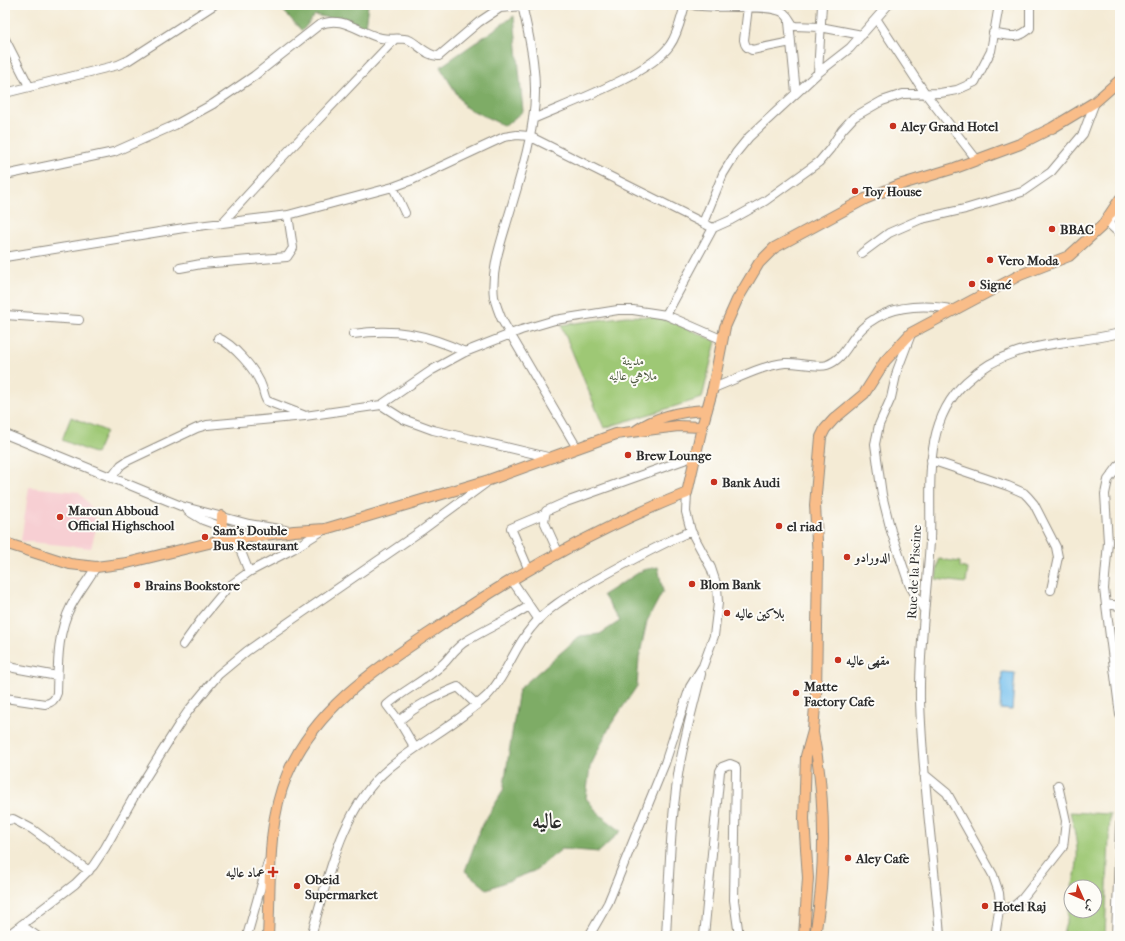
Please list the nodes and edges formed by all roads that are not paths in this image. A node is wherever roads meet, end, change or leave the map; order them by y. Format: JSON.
{"nodes":[{"id":1,"x":214,"y":5,"type":"edge"},
{"id":2,"x":534,"y":5,"type":"edge"},
{"id":3,"x":685,"y":5,"type":"edge"},
{"id":4,"x":694,"y":5,"type":"edge"},
{"id":5,"x":822,"y":5,"type":"edge"},
{"id":6,"x":888,"y":5,"type":"edge"},
{"id":7,"x":999,"y":5,"type":"edge"},
{"id":8,"x":1030,"y":5,"type":"edge"},
{"id":9,"x":522,"y":6,"type":"edge"},
{"id":10,"x":748,"y":7,"type":"junction"},
{"id":11,"x":877,"y":20,"type":"junction"},
{"id":12,"x":789,"y":22,"type":"junction"},
{"id":13,"x":820,"y":27,"type":"junction"},
{"id":14,"x":993,"y":33,"type":"junction"},
{"id":15,"x":862,"y":35,"type":"junction"},
{"id":16,"x":5,"y":39,"type":"edge"},
{"id":17,"x":394,"y":40,"type":"junction"},
{"id":18,"x":791,"y":42,"type":"junction"},
{"id":19,"x":818,"y":73,"type":"junction"},
{"id":20,"x":1120,"y":80,"type":"edge"},
{"id":21,"x":29,"y":86,"type":"junction"},
{"id":22,"x":925,"y":92,"type":"junction"},
{"id":23,"x":5,"y":93,"type":"edge"},
{"id":24,"x":796,"y":93,"type":"junction"},
{"id":25,"x":1096,"y":102,"type":"junction"},
{"id":26,"x":533,"y":119,"type":"junction"},
{"id":27,"x":529,"y":136,"type":"junction"},
{"id":28,"x":977,"y":160,"type":"junction"},
{"id":29,"x":5,"y":175,"type":"edge"},
{"id":30,"x":393,"y":188,"type":"junction"},
{"id":31,"x":1120,"y":199,"type":"edge"},
{"id":32,"x":405,"y":212,"type":"dead end"},
{"id":33,"x":1120,"y":213,"type":"edge"},
{"id":34,"x":288,"y":216,"type":"junction"},
{"id":35,"x":222,"y":223,"type":"junction"},
{"id":36,"x":703,"y":223,"type":"junction"},
{"id":37,"x":1105,"y":224,"type":"junction"},
{"id":38,"x":712,"y":228,"type":"junction"},
{"id":39,"x":1120,"y":234,"type":"edge"},
{"id":40,"x":862,"y":253,"type":"dead end"},
{"id":41,"x":5,"y":257,"type":"edge"},
{"id":42,"x":180,"y":268,"type":"dead end"},
{"id":43,"x":956,"y":310,"type":"junction"},
{"id":44,"x":5,"y":315,"type":"edge"},
{"id":45,"x":666,"y":315,"type":"junction"},
{"id":46,"x":80,"y":320,"type":"dead end"},
{"id":47,"x":911,"y":333,"type":"junction"},
{"id":48,"x":1120,"y":333,"type":"edge"},
{"id":49,"x":353,"y":334,"type":"dead end"},
{"id":50,"x":510,"y":335,"type":"junction"},
{"id":51,"x":218,"y":338,"type":"dead end"},
{"id":52,"x":721,"y":339,"type":"junction"},
{"id":53,"x":465,"y":352,"type":"junction"},
{"id":54,"x":713,"y":388,"type":"junction"},
{"id":55,"x":381,"y":405,"type":"junction"},
{"id":56,"x":708,"y":410,"type":"junction"},
{"id":57,"x":678,"y":413,"type":"junction"},
{"id":58,"x":305,"y":416,"type":"junction"},
{"id":59,"x":678,"y":426,"type":"junction"},
{"id":60,"x":702,"y":427,"type":"junction"},
{"id":61,"x":637,"y":430,"type":"junction"},
{"id":62,"x":5,"y":434,"type":"edge"},
{"id":63,"x":577,"y":448,"type":"junction"},
{"id":64,"x":695,"y":456,"type":"junction"},
{"id":65,"x":552,"y":458,"type":"junction"},
{"id":66,"x":931,"y":460,"type":"junction"},
{"id":67,"x":1120,"y":464,"type":"edge"},
{"id":68,"x":111,"y":478,"type":"junction"},
{"id":69,"x":489,"y":480,"type":"junction"},
{"id":70,"x":687,"y":493,"type":"junction"},
{"id":71,"x":181,"y":506,"type":"junction"},
{"id":72,"x":544,"y":514,"type":"junction"},
{"id":73,"x":222,"y":516,"type":"junction"},
{"id":74,"x":220,"y":527,"type":"junction"},
{"id":75,"x":325,"y":529,"type":"junction"},
{"id":76,"x":294,"y":531,"type":"junction"},
{"id":77,"x":691,"y":531,"type":"junction"},
{"id":78,"x":251,"y":537,"type":"junction"},
{"id":79,"x":221,"y":540,"type":"junction"},
{"id":80,"x":236,"y":540,"type":"junction"},
{"id":81,"x":5,"y":544,"type":"edge"},
{"id":82,"x":558,"y":552,"type":"junction"},
{"id":83,"x":96,"y":567,"type":"junction"},
{"id":84,"x":528,"y":568,"type":"junction"},
{"id":85,"x":249,"y":572,"type":"junction"},
{"id":86,"x":511,"y":579,"type":"junction"},
{"id":87,"x":1051,"y":590,"type":"dead end"},
{"id":88,"x":1106,"y":604,"type":"junction"},
{"id":89,"x":529,"y":606,"type":"junction"},
{"id":90,"x":1120,"y":606,"type":"edge"},
{"id":91,"x":924,"y":610,"type":"junction"},
{"id":92,"x":539,"y":620,"type":"junction"},
{"id":93,"x":183,"y":645,"type":"dead end"},
{"id":94,"x":5,"y":664,"type":"edge"},
{"id":95,"x":703,"y":666,"type":"junction"},
{"id":96,"x":1118,"y":674,"type":"edge"},
{"id":97,"x":57,"y":676,"type":"junction"},
{"id":98,"x":5,"y":698,"type":"edge"},
{"id":99,"x":477,"y":705,"type":"junction"},
{"id":100,"x":1120,"y":716,"type":"edge"},
{"id":101,"x":399,"y":721,"type":"junction"},
{"id":102,"x":813,"y":731,"type":"junction"},
{"id":103,"x":415,"y":748,"type":"junction"},
{"id":104,"x":924,"y":774,"type":"junction"},
{"id":105,"x":1058,"y":785,"type":"dead end"},
{"id":106,"x":822,"y":818,"type":"junction"},
{"id":107,"x":804,"y":820,"type":"junction"},
{"id":108,"x":5,"y":821,"type":"edge"},
{"id":109,"x":1120,"y":824,"type":"edge"},
{"id":110,"x":271,"y":849,"type":"junction"},
{"id":111,"x":89,"y":871,"type":"junction"},
{"id":112,"x":999,"y":911,"type":"junction"},
{"id":113,"x":20,"y":925,"type":"junction"},
{"id":114,"x":7,"y":936,"type":"edge"},
{"id":115,"x":36,"y":936,"type":"edge"},
{"id":116,"x":247,"y":936,"type":"edge"},
{"id":117,"x":268,"y":936,"type":"edge"},
{"id":118,"x":312,"y":936,"type":"edge"},
{"id":119,"x":589,"y":936,"type":"edge"},
{"id":120,"x":666,"y":936,"type":"edge"},
{"id":121,"x":704,"y":936,"type":"edge"},
{"id":122,"x":739,"y":936,"type":"edge"},
{"id":123,"x":804,"y":936,"type":"edge"},
{"id":124,"x":816,"y":936,"type":"edge"},
{"id":125,"x":940,"y":936,"type":"edge"},
{"id":126,"x":995,"y":936,"type":"edge"},
{"id":127,"x":1116,"y":936,"type":"edge"}],
"edges":[{"from":1,"to":21,"type":"street"},
{"from":2,"to":9,"type":"street"},
{"from":3,"to":26,"type":"street"},
{"from":4,"to":10,"type":"street"},
{"from":5,"to":13,"type":"street"},
{"from":6,"to":11,"type":"street"},
{"from":7,"to":14,"type":"street"},
{"from":8,"to":14,"type":"street"},
{"from":9,"to":17,"type":"street"},
{"from":9,"to":26,"type":"street"},
{"from":10,"to":12,"type":"street"},
{"from":10,"to":18,"type":"street"},
{"from":11,"to":15,"type":"street"},
{"from":11,"to":22,"type":"street"},
{"from":12,"to":13,"type":"street"},
{"from":12,"to":18,"type":"street"},
{"from":13,"to":15,"type":"street"},
{"from":13,"to":19,"type":"street"},
{"from":14,"to":22,"type":"street"},
{"from":15,"to":19,"type":"street"},
{"from":16,"to":21,"type":"street"},
{"from":17,"to":29,"type":"street"},
{"from":17,"to":35,"type":"street"},
{"from":18,"to":24,"type":"street"},
{"from":19,"to":24,"type":"street"},
{"from":20,"to":25,"type":"main road"},
{"from":21,"to":23,"type":"street"},
{"from":22,"to":28,"type":"street"},
{"from":22,"to":38,"type":"street"},
{"from":24,"to":36,"type":"street"},
{"from":25,"to":28,"type":"main road"},
{"from":25,"to":40,"type":"street"},
{"from":26,"to":27,"type":"street"},
{"from":27,"to":30,"type":"street"},
{"from":27,"to":36,"type":"street"},
{"from":27,"to":50,"type":"street"},
{"from":28,"to":52,"type":"main road"},
{"from":30,"to":32,"type":"street"},
{"from":30,"to":34,"type":"street"},
{"from":31,"to":37,"type":"main road"},
{"from":33,"to":37,"type":"street"},
{"from":34,"to":35,"type":"street"},
{"from":34,"to":42,"type":"street"},
{"from":35,"to":41,"type":"street"},
{"from":36,"to":38,"type":"street"},
{"from":37,"to":39,"type":"street"},
{"from":37,"to":43,"type":"main road"},
{"from":38,"to":45,"type":"street"},
{"from":43,"to":47,"type":"main road"},
{"from":43,"to":54,"type":"street"},
{"from":44,"to":46,"type":"street"},
{"from":45,"to":50,"type":"street"},
{"from":45,"to":52,"type":"street"},
{"from":47,"to":91,"type":"street"},
{"from":47,"to":102,"type":"main road"},
{"from":48,"to":66,"type":"street","name":"Rue de la Piscine"},
{"from":49,"to":53,"type":"street"},
{"from":50,"to":53,"type":"street"},
{"from":50,"to":63,"type":"street"},
{"from":51,"to":58,"type":"street"},
{"from":52,"to":54,"type":"main road"},
{"from":53,"to":55,"type":"street"},
{"from":54,"to":56,"type":"main road"},
{"from":55,"to":58,"type":"street"},
{"from":55,"to":65,"type":"street"},
{"from":56,"to":57,"type":"main road"},
{"from":56,"to":60,"type":"main road"},
{"from":57,"to":59,"type":"main road"},
{"from":57,"to":61,"type":"main road"},
{"from":58,"to":68,"type":"street"},
{"from":59,"to":60,"type":"main road"},
{"from":59,"to":61,"type":"main road"},
{"from":60,"to":64,"type":"main road"},
{"from":61,"to":63,"type":"main road"},
{"from":62,"to":68,"type":"street"},
{"from":63,"to":65,"type":"main road"},
{"from":64,"to":70,"type":"main road"},
{"from":64,"to":72,"type":"street"},
{"from":65,"to":69,"type":"main road"},
{"from":66,"to":87,"type":"street"},
{"from":66,"to":91,"type":"street","name":"Rue de la Piscine"},
{"from":67,"to":88,"type":"street"},
{"from":68,"to":71,"type":"street"},
{"from":69,"to":75,"type":"main road"},
{"from":69,"to":111,"type":"street"},
{"from":70,"to":77,"type":"street"},
{"from":70,"to":82,"type":"main road"},
{"from":71,"to":73,"type":"street"},
{"from":71,"to":74,"type":"street"},
{"from":72,"to":82,"type":"street"},
{"from":72,"to":84,"type":"street"},
{"from":73,"to":74,"type":"main road"},
{"from":73,"to":76,"type":"street"},
{"from":74,"to":78,"type":"street"},
{"from":74,"to":79,"type":"main road"},
{"from":75,"to":76,"type":"main road"},
{"from":75,"to":85,"type":"street"},
{"from":76,"to":78,"type":"main road"},
{"from":77,"to":92,"type":"street"},
{"from":77,"to":95,"type":"street"},
{"from":78,"to":80,"type":"main road"},
{"from":79,"to":80,"type":"main road"},
{"from":79,"to":83,"type":"main road"},
{"from":80,"to":85,"type":"street"},
{"from":81,"to":83,"type":"main road"},
{"from":82,"to":84,"type":"main road"},
{"from":83,"to":97,"type":"street"},
{"from":84,"to":86,"type":"main road"},
{"from":85,"to":93,"type":"street"},
{"from":86,"to":89,"type":"street"},
{"from":86,"to":110,"type":"main road"},
{"from":88,"to":90,"type":"street"},
{"from":88,"to":96,"type":"street"},
{"from":89,"to":92,"type":"street"},
{"from":89,"to":101,"type":"street"},
{"from":91,"to":104,"type":"street","name":"Rue de la Piscine"},
{"from":92,"to":99,"type":"street"},
{"from":94,"to":97,"type":"street"},
{"from":95,"to":119,"type":"street"},
{"from":95,"to":120,"type":"street"},
{"from":96,"to":100,"type":"street"},
{"from":97,"to":98,"type":"street"},
{"from":99,"to":101,"type":"street"},
{"from":99,"to":103,"type":"street"},
{"from":101,"to":103,"type":"street"},
{"from":102,"to":106,"type":"main road"},
{"from":102,"to":107,"type":"main road"},
{"from":103,"to":118,"type":"street"},
{"from":104,"to":112,"type":"street"},
{"from":104,"to":125,"type":"street","name":"Rue de la Piscine"},
{"from":105,"to":112,"type":"street"},
{"from":106,"to":107,"type":"main road"},
{"from":106,"to":124,"type":"main road"},
{"from":107,"to":123,"type":"main road"},
{"from":108,"to":111,"type":"street"},
{"from":109,"to":127,"type":"street"},
{"from":110,"to":116,"type":"street"},
{"from":110,"to":117,"type":"main road"},
{"from":111,"to":113,"type":"street"},
{"from":112,"to":126,"type":"street"},
{"from":113,"to":114,"type":"street"},
{"from":113,"to":115,"type":"street"},
{"from":121,"to":122,"type":"street"}]}
